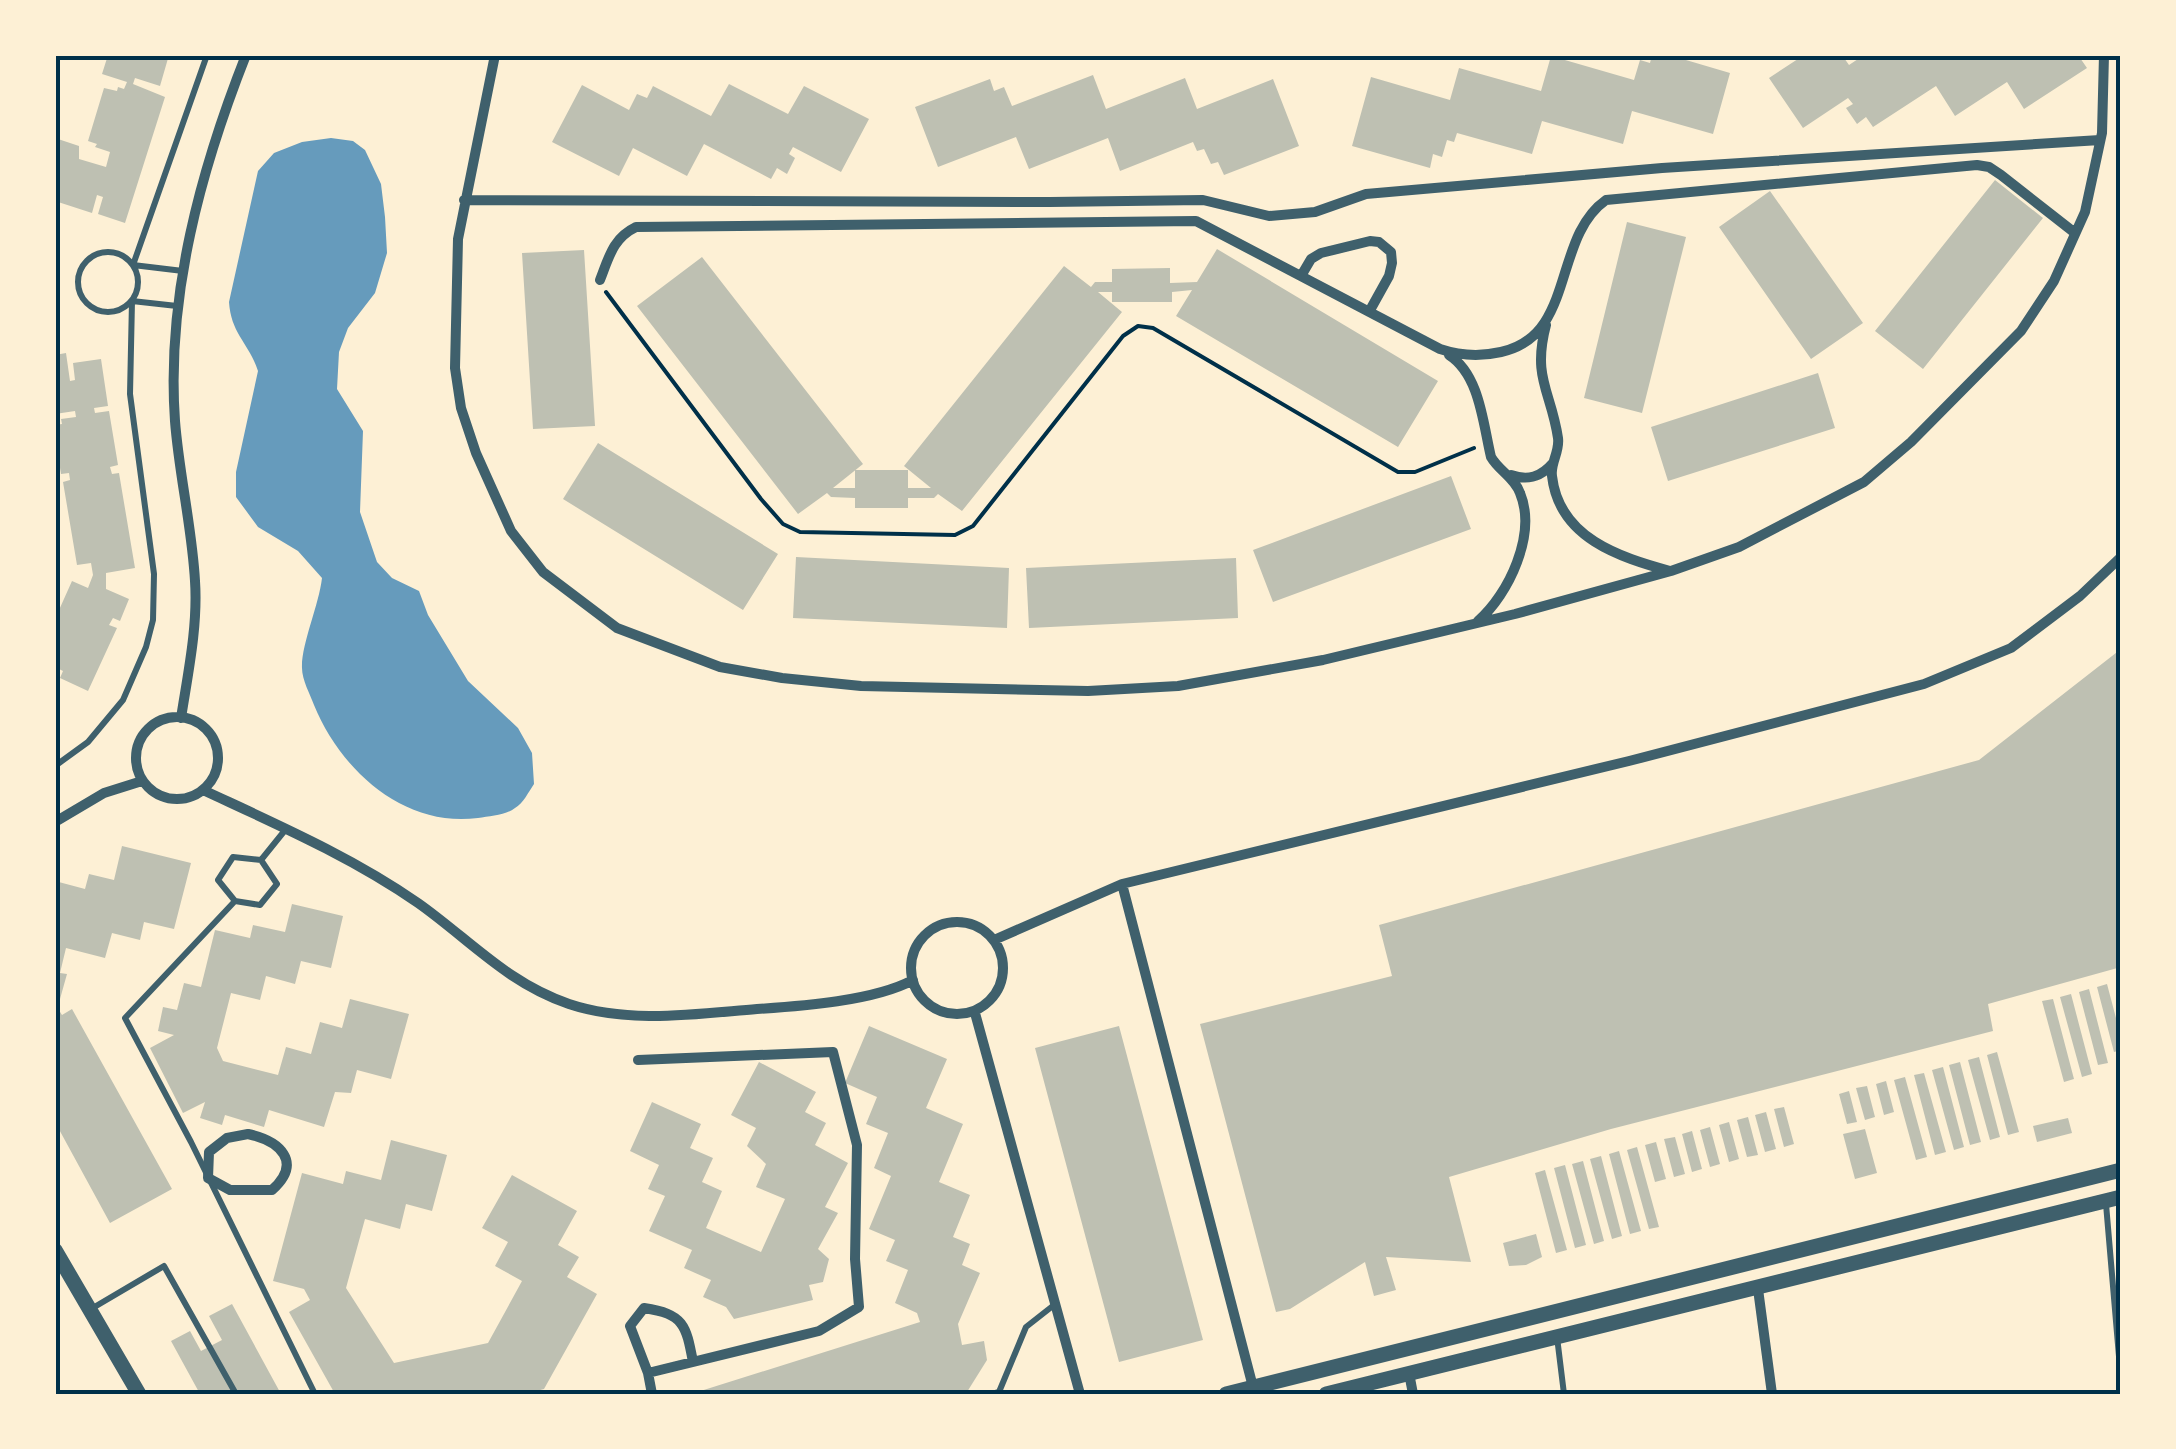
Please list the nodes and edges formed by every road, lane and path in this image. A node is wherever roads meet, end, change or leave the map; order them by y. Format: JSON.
{"nodes":[{"id":1,"x":207,"y":55,"type":"edge"},
{"id":2,"x":246,"y":55,"type":"edge"},
{"id":3,"x":495,"y":55,"type":"edge"},
{"id":4,"x":2104,"y":55,"type":"edge"},
{"id":5,"x":2100,"y":140,"type":"junction"},
{"id":6,"x":464,"y":200,"type":"junction"},
{"id":7,"x":2076,"y":234,"type":"junction"},
{"id":8,"x":133,"y":265,"type":"junction"},
{"id":9,"x":183,"y":271,"type":"junction"},
{"id":10,"x":1300,"y":276,"type":"junction"},
{"id":11,"x":600,"y":280,"type":"joint"},
{"id":12,"x":132,"y":301,"type":"junction"},
{"id":13,"x":180,"y":306,"type":"junction"},
{"id":14,"x":1369,"y":312,"type":"junction"},
{"id":15,"x":1547,"y":323,"type":"junction"},
{"id":16,"x":1440,"y":349,"type":"junction"},
{"id":17,"x":1512,"y":350,"type":"junction"},
{"id":18,"x":1482,"y":355,"type":"junction"},
{"id":19,"x":1539,"y":368,"type":"junction"},
{"id":20,"x":1470,"y":378,"type":"junction"},
{"id":21,"x":1488,"y":442,"type":"junction"},
{"id":22,"x":1554,"y":462,"type":"junction"},
{"id":23,"x":1505,"y":473,"type":"junction"},
{"id":24,"x":2121,"y":556,"type":"edge"},
{"id":25,"x":1671,"y":571,"type":"junction"},
{"id":26,"x":1474,"y":624,"type":"junction"},
{"id":27,"x":181,"y":718,"type":"junction"},
{"id":28,"x":55,"y":766,"type":"edge"},
{"id":29,"x":142,"y":781,"type":"junction"},
{"id":30,"x":203,"y":790,"type":"junction"},
{"id":31,"x":55,"y":822,"type":"edge"},
{"id":32,"x":286,"y":829,"type":"junction"},
{"id":33,"x":260,"y":860,"type":"junction"},
{"id":34,"x":1122,"y":884,"type":"junction"},
{"id":35,"x":235,"y":901,"type":"junction"},
{"id":36,"x":994,"y":940,"type":"junction"},
{"id":37,"x":913,"y":980,"type":"junction"},
{"id":38,"x":975,"y":1012,"type":"junction"},
{"id":39,"x":638,"y":1060,"type":"dead end"},
{"id":40,"x":2121,"y":1170,"type":"edge"},
{"id":41,"x":208,"y":1178,"type":"junction"},
{"id":42,"x":2114,"y":1200,"type":"edge"},
{"id":43,"x":55,"y":1250,"type":"edge"},
{"id":44,"x":1758,"y":1289,"type":"junction"},
{"id":45,"x":1056,"y":1304,"type":"junction"},
{"id":46,"x":90,"y":1310,"type":"junction"},
{"id":47,"x":1557,"y":1336,"type":"junction"},
{"id":48,"x":693,"y":1362,"type":"junction"},
{"id":49,"x":648,"y":1373,"type":"junction"},
{"id":50,"x":1409,"y":1373,"type":"junction"},
{"id":51,"x":2121,"y":1380,"type":"edge"},
{"id":52,"x":1254,"y":1390,"type":"edge"},
{"id":53,"x":139,"y":1394,"type":"edge"},
{"id":54,"x":236,"y":1394,"type":"edge"},
{"id":55,"x":315,"y":1394,"type":"edge"},
{"id":56,"x":652,"y":1394,"type":"edge"},
{"id":57,"x":992,"y":1394,"type":"edge"},
{"id":58,"x":1080,"y":1394,"type":"edge"},
{"id":59,"x":1226,"y":1394,"type":"edge"},
{"id":60,"x":1331,"y":1394,"type":"edge"},
{"id":61,"x":1413,"y":1394,"type":"edge"},
{"id":62,"x":1564,"y":1394,"type":"edge"},
{"id":63,"x":1772,"y":1394,"type":"edge"}],
"edges":[{"from":1,"to":8,"type":"lane"},
{"from":2,"to":9,"type":"street"},
{"from":3,"to":6,"type":"street"},
{"from":4,"to":5,"type":"street"},
{"from":5,"to":6,"type":"street"},
{"from":5,"to":7,"type":"street"},
{"from":6,"to":26,"type":"street"},
{"from":7,"to":15,"type":"street"},
{"from":7,"to":25,"type":"street"},
{"from":8,"to":9,"type":"lane"},
{"from":8,"to":12,"type":"lane"},
{"from":8,"to":12,"type":"lane"},
{"from":9,"to":13,"type":"street"},
{"from":10,"to":11,"type":"street"},
{"from":10,"to":14,"type":"street"},
{"from":10,"to":14,"type":"street"},
{"from":11,"to":21,"type":"path"},
{"from":12,"to":13,"type":"lane"},
{"from":12,"to":28,"type":"lane"},
{"from":13,"to":27,"type":"street"},
{"from":14,"to":16,"type":"street"},
{"from":15,"to":17,"type":"street"},
{"from":15,"to":19,"type":"street"},
{"from":16,"to":18,"type":"street"},
{"from":16,"to":20,"type":"street"},
{"from":17,"to":18,"type":"street"},
{"from":17,"to":19,"type":"street"},
{"from":18,"to":20,"type":"street"},
{"from":19,"to":22,"type":"street"},
{"from":20,"to":21,"type":"street"},
{"from":21,"to":23,"type":"street"},
{"from":22,"to":23,"type":"street"},
{"from":22,"to":25,"type":"street"},
{"from":23,"to":26,"type":"street"},
{"from":24,"to":34,"type":"street"},
{"from":25,"to":26,"type":"street"},
{"from":27,"to":29,"type":"street"},
{"from":27,"to":30,"type":"street"},
{"from":29,"to":30,"type":"street"},
{"from":29,"to":31,"type":"street"},
{"from":30,"to":32,"type":"street"},
{"from":32,"to":33,"type":"lane"},
{"from":32,"to":37,"type":"street"},
{"from":33,"to":35,"type":"lane"},
{"from":33,"to":35,"type":"lane"},
{"from":34,"to":36,"type":"street"},
{"from":34,"to":52,"type":"street"},
{"from":35,"to":41,"type":"lane"},
{"from":36,"to":37,"type":"street"},
{"from":36,"to":38,"type":"street"},
{"from":37,"to":38,"type":"street"},
{"from":38,"to":45,"type":"street"},
{"from":39,"to":48,"type":"street"},
{"from":40,"to":52,"type":"street"},
{"from":41,"to":41,"type":"street"},
{"from":41,"to":55,"type":"lane"},
{"from":42,"to":44,"type":"street"},
{"from":42,"to":51,"type":"lane"},
{"from":43,"to":46,"type":"street"},
{"from":44,"to":47,"type":"street"},
{"from":44,"to":63,"type":"street"},
{"from":45,"to":57,"type":"lane"},
{"from":45,"to":58,"type":"street"},
{"from":46,"to":53,"type":"street"},
{"from":46,"to":54,"type":"lane"},
{"from":47,"to":50,"type":"street"},
{"from":47,"to":62,"type":"lane"},
{"from":48,"to":49,"type":"street"},
{"from":48,"to":49,"type":"street"},
{"from":49,"to":56,"type":"street"},
{"from":50,"to":60,"type":"street"},
{"from":50,"to":61,"type":"street"},
{"from":52,"to":59,"type":"street"}]}
